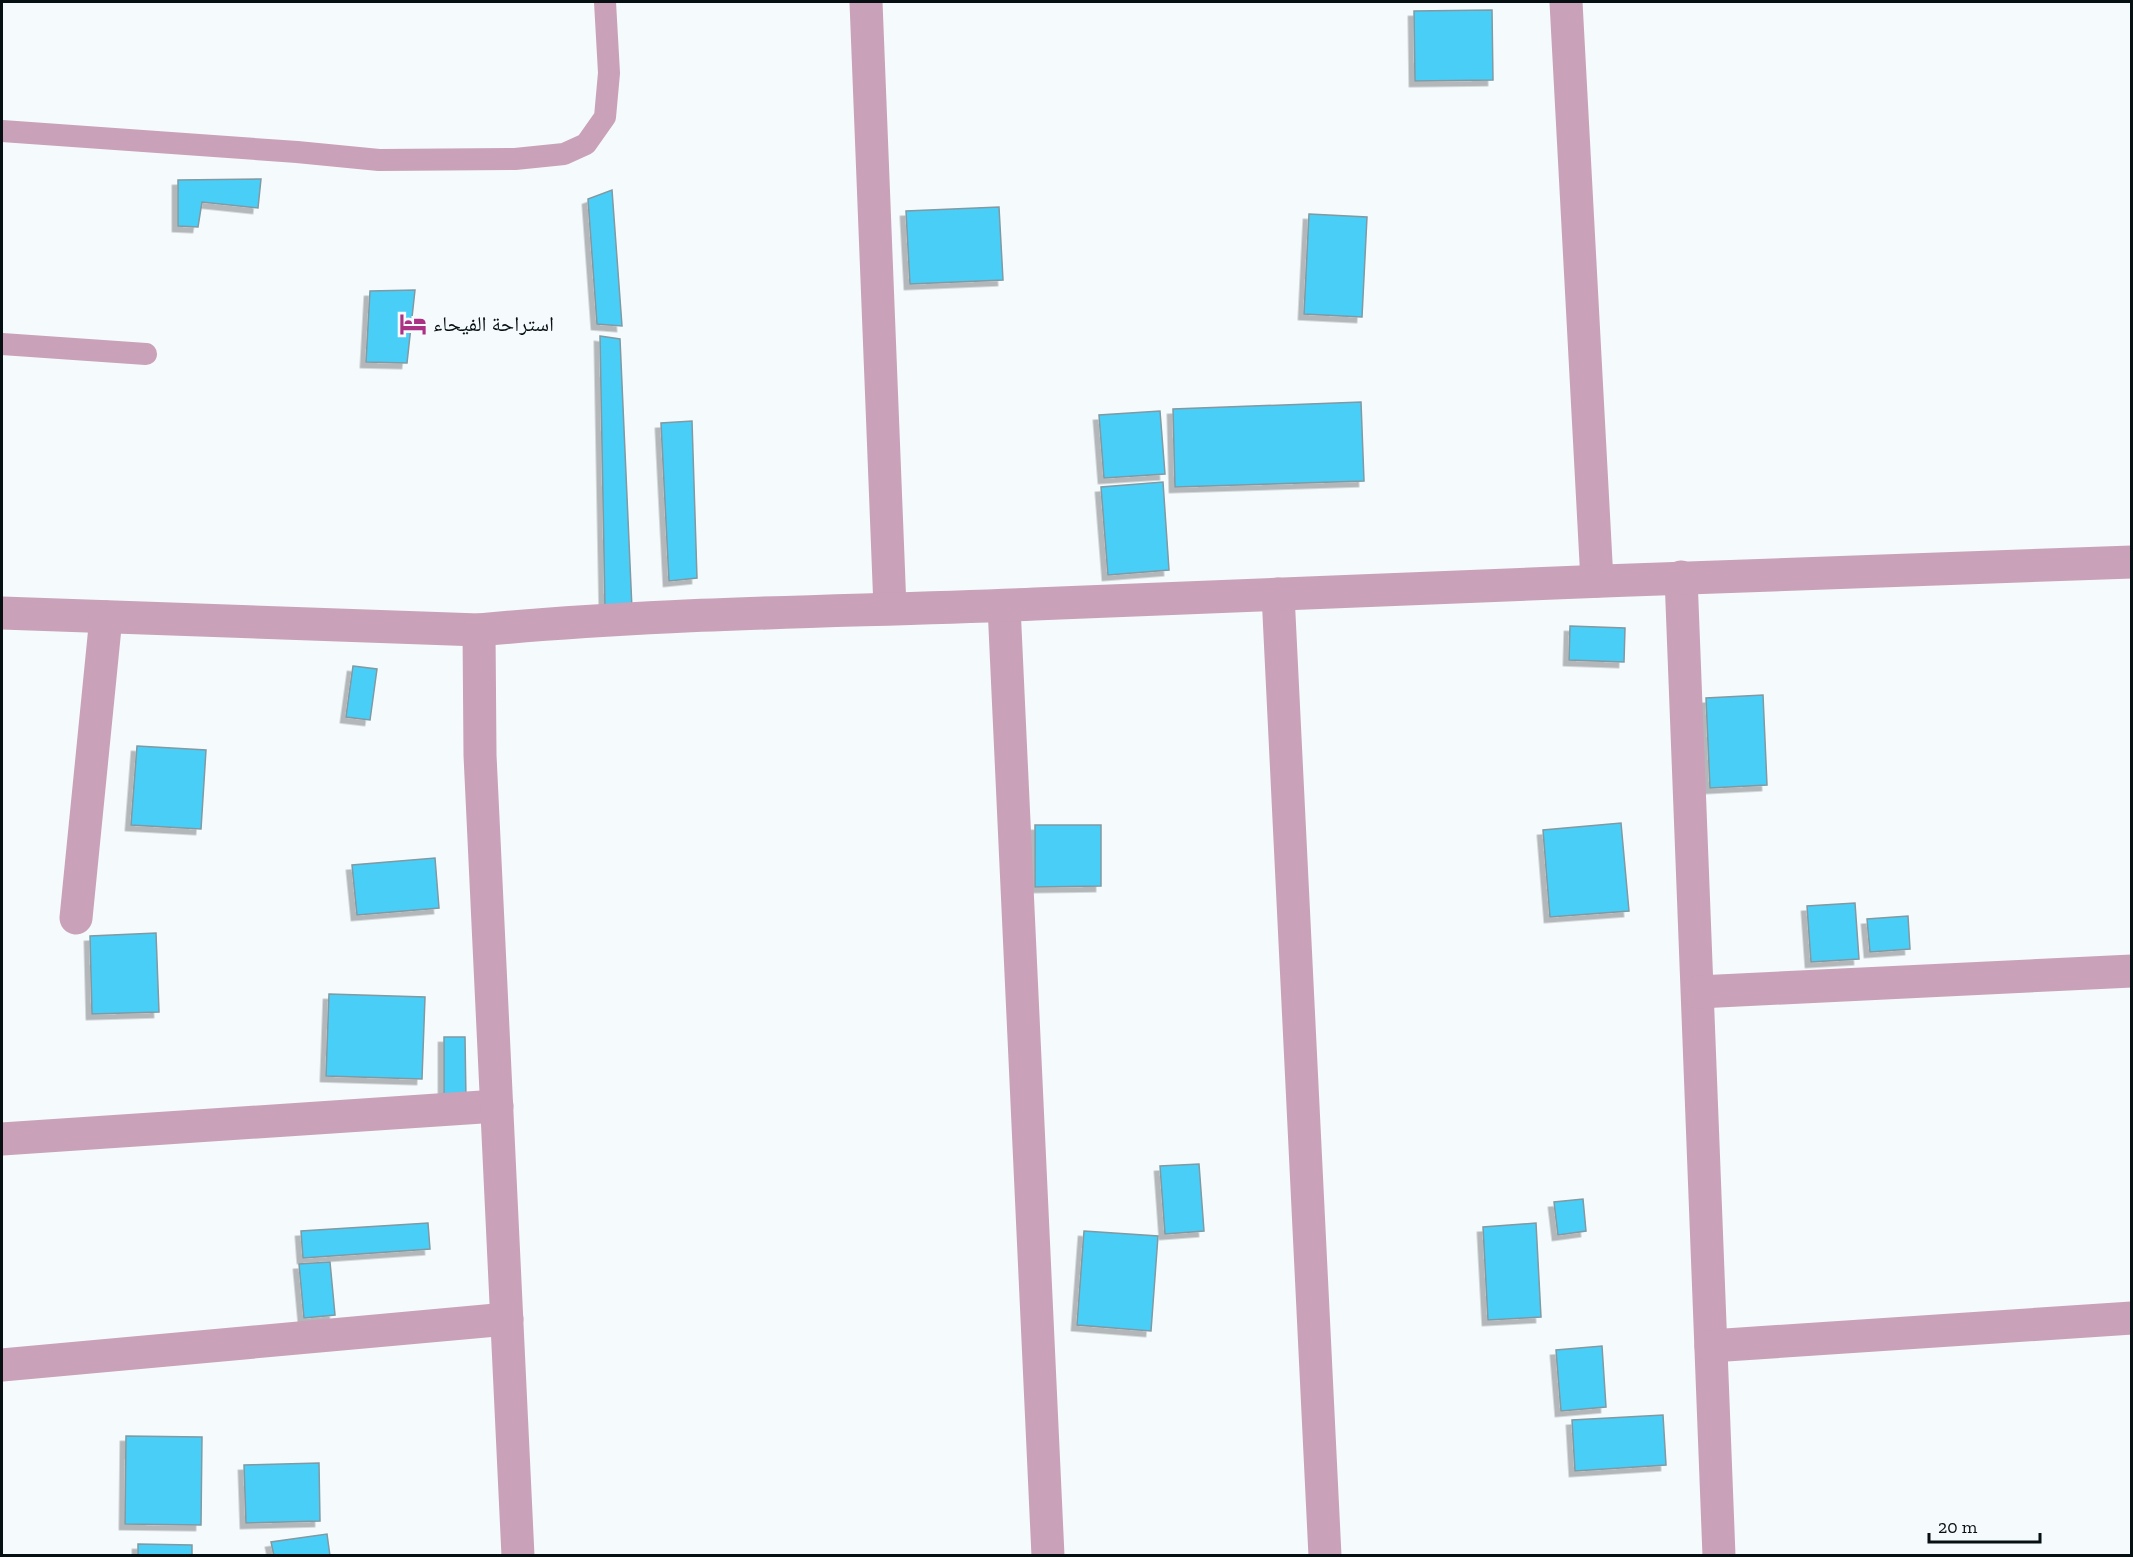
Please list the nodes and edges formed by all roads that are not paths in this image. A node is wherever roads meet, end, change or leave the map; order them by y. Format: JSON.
{"nodes":[{"id":1,"x":605,"y":2,"type":"edge"},
{"id":2,"x":866,"y":2,"type":"edge"},
{"id":3,"x":1566,"y":2,"type":"edge"},
{"id":4,"x":2,"y":131,"type":"edge"},
{"id":5,"x":2,"y":344,"type":"edge"},
{"id":6,"x":146,"y":354,"type":"dead end"},
{"id":7,"x":2132,"y":562,"type":"edge"},
{"id":8,"x":1681,"y":577,"type":"junction"},
{"id":9,"x":1597,"y":581,"type":"junction"},
{"id":10,"x":1278,"y":594,"type":"junction"},
{"id":11,"x":1004,"y":606,"type":"junction"},
{"id":12,"x":890,"y":608,"type":"junction"},
{"id":13,"x":2,"y":613,"type":"edge"},
{"id":14,"x":106,"y":617,"type":"junction"},
{"id":15,"x":479,"y":630,"type":"junction"},
{"id":16,"x":76,"y":918,"type":"dead end"},
{"id":17,"x":2132,"y":971,"type":"edge"},
{"id":18,"x":1698,"y":992,"type":"junction"},
{"id":19,"x":497,"y":1107,"type":"junction"},
{"id":20,"x":2,"y":1139,"type":"edge"},
{"id":21,"x":2132,"y":1318,"type":"edge"},
{"id":22,"x":507,"y":1319,"type":"junction"},
{"id":23,"x":1711,"y":1346,"type":"junction"},
{"id":24,"x":2,"y":1365,"type":"edge"},
{"id":25,"x":518,"y":1556,"type":"edge"},
{"id":26,"x":1048,"y":1556,"type":"edge"},
{"id":27,"x":1325,"y":1556,"type":"edge"},
{"id":28,"x":1719,"y":1556,"type":"edge"}],
"edges":[{"from":1,"to":4,"type":"lane"},
{"from":2,"to":12,"type":"street"},
{"from":3,"to":9,"type":"street"},
{"from":5,"to":6,"type":"lane"},
{"from":7,"to":8,"type":"street"},
{"from":8,"to":9,"type":"street"},
{"from":8,"to":18,"type":"street"},
{"from":9,"to":10,"type":"street"},
{"from":10,"to":11,"type":"street"},
{"from":10,"to":27,"type":"street"},
{"from":11,"to":12,"type":"street"},
{"from":11,"to":26,"type":"street"},
{"from":12,"to":15,"type":"street"},
{"from":13,"to":14,"type":"street"},
{"from":14,"to":15,"type":"street"},
{"from":14,"to":16,"type":"street"},
{"from":15,"to":19,"type":"street"},
{"from":17,"to":18,"type":"street"},
{"from":18,"to":23,"type":"street"},
{"from":19,"to":20,"type":"street"},
{"from":19,"to":22,"type":"street"},
{"from":21,"to":23,"type":"street"},
{"from":22,"to":24,"type":"street"},
{"from":22,"to":25,"type":"street"},
{"from":23,"to":28,"type":"street"}]}
